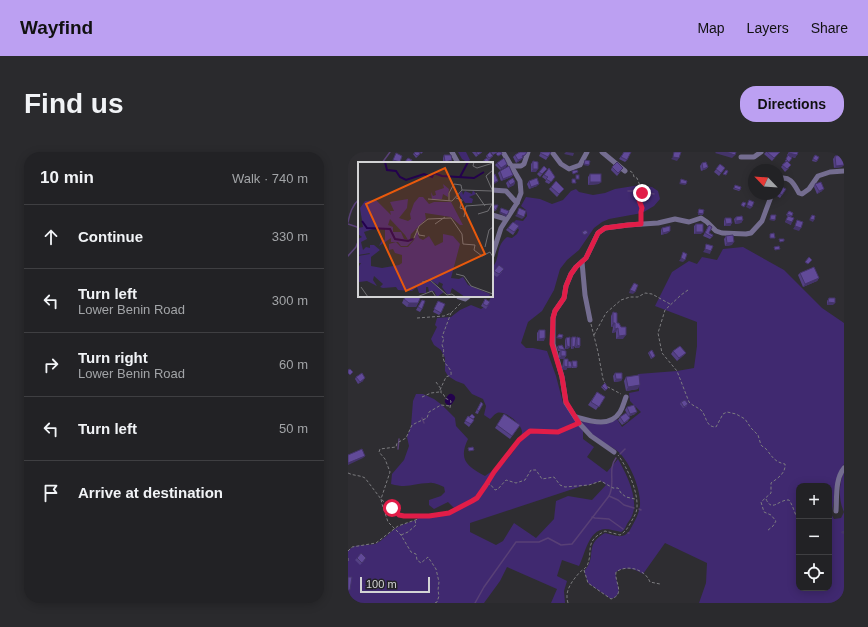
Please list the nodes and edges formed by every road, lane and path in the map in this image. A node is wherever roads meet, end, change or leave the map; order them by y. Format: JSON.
{"nodes":[{"id":1,"x":452,"y":152,"type":"edge"},
{"id":2,"x":503,"y":152,"type":"edge"},
{"id":3,"x":528,"y":152,"type":"edge"},
{"id":4,"x":552,"y":152,"type":"edge"},
{"id":5,"x":587,"y":152,"type":"edge"},
{"id":6,"x":602,"y":152,"type":"edge"},
{"id":7,"x":761,"y":152,"type":"edge"},
{"id":8,"x":741,"y":157,"type":"dead end"},
{"id":9,"x":457,"y":162,"type":"edge"},
{"id":10,"x":511,"y":166,"type":"junction"},
{"id":11,"x":625,"y":171,"type":"joint"},
{"id":12,"x":844,"y":171,"type":"edge"},
{"id":13,"x":784,"y":178,"type":"edge"},
{"id":14,"x":493,"y":190,"type":"edge"},
{"id":15,"x":770,"y":200,"type":"edge"},
{"id":16,"x":517,"y":203,"type":"junction"},
{"id":17,"x":493,"y":215,"type":"edge"},
{"id":18,"x":506,"y":219,"type":"junction"},
{"id":19,"x":641,"y":224,"type":"junction"},
{"id":20,"x":493,"y":253,"type":"edge"},
{"id":21,"x":582,"y":262,"type":"junction"},
{"id":22,"x":688,"y":290,"type":"dead end"},
{"id":23,"x":459,"y":297,"type":"dead end"},
{"id":24,"x":467,"y":298,"type":"edge"},
{"id":25,"x":671,"y":304,"type":"junction"},
{"id":26,"x":451,"y":314,"type":"junction"},
{"id":27,"x":417,"y":318,"type":"dead end"},
{"id":28,"x":590,"y":320,"type":"joint"},
{"id":29,"x":594,"y":335,"type":"junction"},
{"id":30,"x":436,"y":382,"type":"dead end"},
{"id":31,"x":440,"y":388,"type":"junction"},
{"id":32,"x":422,"y":397,"type":"dead end"},
{"id":33,"x":626,"y":399,"type":"joint"},
{"id":34,"x":576,"y":417,"type":"junction"},
{"id":35,"x":579,"y":423,"type":"junction"},
{"id":36,"x":614,"y":452,"type":"joint"},
{"id":37,"x":844,"y":468,"type":"edge"},
{"id":38,"x":348,"y":473,"type":"edge"},
{"id":39,"x":486,"y":485,"type":"junction"},
{"id":40,"x":381,"y":499,"type":"junction"},
{"id":41,"x":637,"y":499,"type":"junction"},
{"id":42,"x":766,"y":499,"type":"junction"},
{"id":43,"x":836,"y":510,"type":"dead end"},
{"id":44,"x":420,"y":516,"type":"junction"},
{"id":45,"x":798,"y":519,"type":"edge"},
{"id":46,"x":415,"y":520,"type":"junction"},
{"id":47,"x":394,"y":529,"type":"junction"},
{"id":48,"x":766,"y":531,"type":"dead end"},
{"id":49,"x":401,"y":535,"type":"junction"},
{"id":50,"x":348,"y":551,"type":"edge"},
{"id":51,"x":348,"y":558,"type":"edge"},
{"id":52,"x":348,"y":561,"type":"edge"},
{"id":53,"x":584,"y":569,"type":"junction"},
{"id":54,"x":660,"y":584,"type":"dead end"},
{"id":55,"x":435,"y":603,"type":"edge"},
{"id":56,"x":568,"y":603,"type":"edge"}],
"edges":[{"from":1,"to":9,"type":"street"},
{"from":2,"to":10,"type":"street"},
{"from":3,"to":10,"type":"street"},
{"from":4,"to":5,"type":"street"},
{"from":6,"to":11,"type":"street"},
{"from":7,"to":8,"type":"street"},
{"from":10,"to":16,"type":"street"},
{"from":11,"to":19,"type":"path"},
{"from":12,"to":13,"type":"street"},
{"from":14,"to":16,"type":"street"},
{"from":15,"to":19,"type":"street"},
{"from":16,"to":18,"type":"street"},
{"from":17,"to":18,"type":"street"},
{"from":18,"to":20,"type":"street"},
{"from":19,"to":21,"type":"street"},
{"from":21,"to":28,"type":"street"},
{"from":21,"to":34,"type":"street"},
{"from":22,"to":25,"type":"path"},
{"from":23,"to":24,"type":"street"},
{"from":24,"to":26,"type":"path"},
{"from":25,"to":29,"type":"path"},
{"from":25,"to":42,"type":"path"},
{"from":26,"to":27,"type":"path"},
{"from":26,"to":31,"type":"path"},
{"from":28,"to":29,"type":"path"},
{"from":29,"to":33,"type":"path"},
{"from":30,"to":31,"type":"path"},
{"from":31,"to":32,"type":"path"},
{"from":31,"to":40,"type":"path"},
{"from":33,"to":34,"type":"street"},
{"from":34,"to":35,"type":"street"},
{"from":35,"to":36,"type":"street"},
{"from":35,"to":39,"type":"path"},
{"from":36,"to":41,"type":"path"},
{"from":37,"to":43,"type":"street"},
{"from":38,"to":40,"type":"path"},
{"from":39,"to":41,"type":"path"},
{"from":39,"to":44,"type":"path"},
{"from":40,"to":44,"type":"path"},
{"from":40,"to":47,"type":"path"},
{"from":41,"to":53,"type":"path"},
{"from":42,"to":45,"type":"path"},
{"from":42,"to":48,"type":"path"},
{"from":44,"to":46,"type":"path"},
{"from":46,"to":47,"type":"path"},
{"from":46,"to":49,"type":"path"},
{"from":47,"to":49,"type":"path"},
{"from":47,"to":50,"type":"path"},
{"from":49,"to":55,"type":"path"},
{"from":51,"to":52,"type":"path"},
{"from":53,"to":54,"type":"path"},
{"from":53,"to":56,"type":"path"}]}
